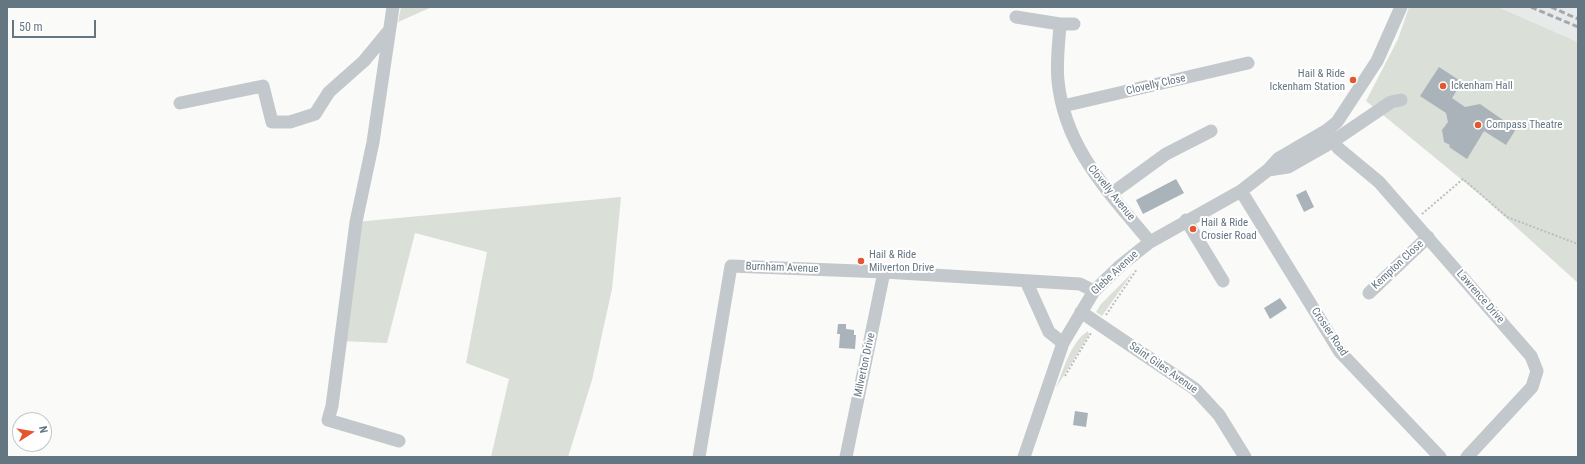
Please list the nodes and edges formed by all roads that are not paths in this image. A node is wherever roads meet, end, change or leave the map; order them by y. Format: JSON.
{"nodes":[{"id":1,"x":393,"y":7,"type":"edge"},
{"id":2,"x":1401,"y":7,"type":"edge"},
{"id":3,"x":1016,"y":17,"type":"dead end"},
{"id":4,"x":1060,"y":24,"type":"junction"},
{"id":5,"x":1074,"y":24,"type":"dead end"},
{"id":6,"x":388,"y":32,"type":"junction"},
{"id":7,"x":1248,"y":63,"type":"dead end"},
{"id":8,"x":1401,"y":100,"type":"dead end"},
{"id":9,"x":180,"y":103,"type":"dead end"},
{"id":10,"x":1063,"y":106,"type":"junction"},
{"id":11,"x":1211,"y":130,"type":"dead end"},
{"id":12,"x":1338,"y":148,"type":"dead end"},
{"id":13,"x":1268,"y":170,"type":"junction"},
{"id":14,"x":1241,"y":190,"type":"junction"},
{"id":15,"x":1111,"y":194,"type":"junction"},
{"id":16,"x":1186,"y":220,"type":"junction"},
{"id":17,"x":1428,"y":237,"type":"junction"},
{"id":18,"x":1150,"y":242,"type":"junction"},
{"id":19,"x":884,"y":272,"type":"junction"},
{"id":20,"x":1026,"y":280,"type":"junction"},
{"id":21,"x":1223,"y":281,"type":"dead end"},
{"id":22,"x":1094,"y":291,"type":"junction"},
{"id":23,"x":1369,"y":293,"type":"dead end"},
{"id":24,"x":1081,"y":312,"type":"junction"},
{"id":25,"x":1063,"y":343,"type":"junction"},
{"id":26,"x":399,"y":441,"type":"dead end"},
{"id":27,"x":699,"y":457,"type":"edge"},
{"id":28,"x":846,"y":457,"type":"edge"},
{"id":29,"x":1024,"y":457,"type":"edge"},
{"id":30,"x":1245,"y":457,"type":"edge"},
{"id":31,"x":1440,"y":457,"type":"edge"},
{"id":32,"x":1467,"y":457,"type":"edge"}],
"edges":[{"from":1,"to":6,"type":"street"},
{"from":2,"to":13,"type":"street","name":"Glebe Avenue"},
{"from":3,"to":4,"type":"street"},
{"from":4,"to":5,"type":"street"},
{"from":4,"to":10,"type":"street","name":"Clovelly Avenue"},
{"from":6,"to":9,"type":"street"},
{"from":6,"to":26,"type":"street"},
{"from":7,"to":10,"type":"street","name":"Clovelly Close"},
{"from":8,"to":13,"type":"street","name":"Glebe Avenue"},
{"from":10,"to":15,"type":"street","name":"Clovelly Avenue"},
{"from":11,"to":15,"type":"street"},
{"from":12,"to":17,"type":"street","name":"Lawrence Drive"},
{"from":13,"to":14,"type":"street","name":"Glebe Avenue"},
{"from":14,"to":16,"type":"street","name":"Glebe Avenue"},
{"from":14,"to":31,"type":"street","name":"Crosier Road"},
{"from":15,"to":18,"type":"street","name":"Clovelly Avenue"},
{"from":16,"to":18,"type":"street","name":"Glebe Avenue"},
{"from":16,"to":21,"type":"street"},
{"from":17,"to":23,"type":"street","name":"Kempton Close"},
{"from":17,"to":32,"type":"street","name":"Lawrence Drive"},
{"from":18,"to":22,"type":"street","name":"Glebe Avenue"},
{"from":19,"to":20,"type":"street","name":"Burnham Avenue"},
{"from":19,"to":27,"type":"street","name":"Burnham Avenue"},
{"from":19,"to":28,"type":"street","name":"Milverton Drive"},
{"from":20,"to":22,"type":"street","name":"Burnham Avenue"},
{"from":20,"to":25,"type":"street"},
{"from":22,"to":24,"type":"street","name":"Glebe Avenue"},
{"from":24,"to":25,"type":"street","name":"Glebe Avenue"},
{"from":24,"to":30,"type":"street","name":"Saint Giles Avenue"},
{"from":25,"to":29,"type":"street","name":"Glebe Avenue"}]}
